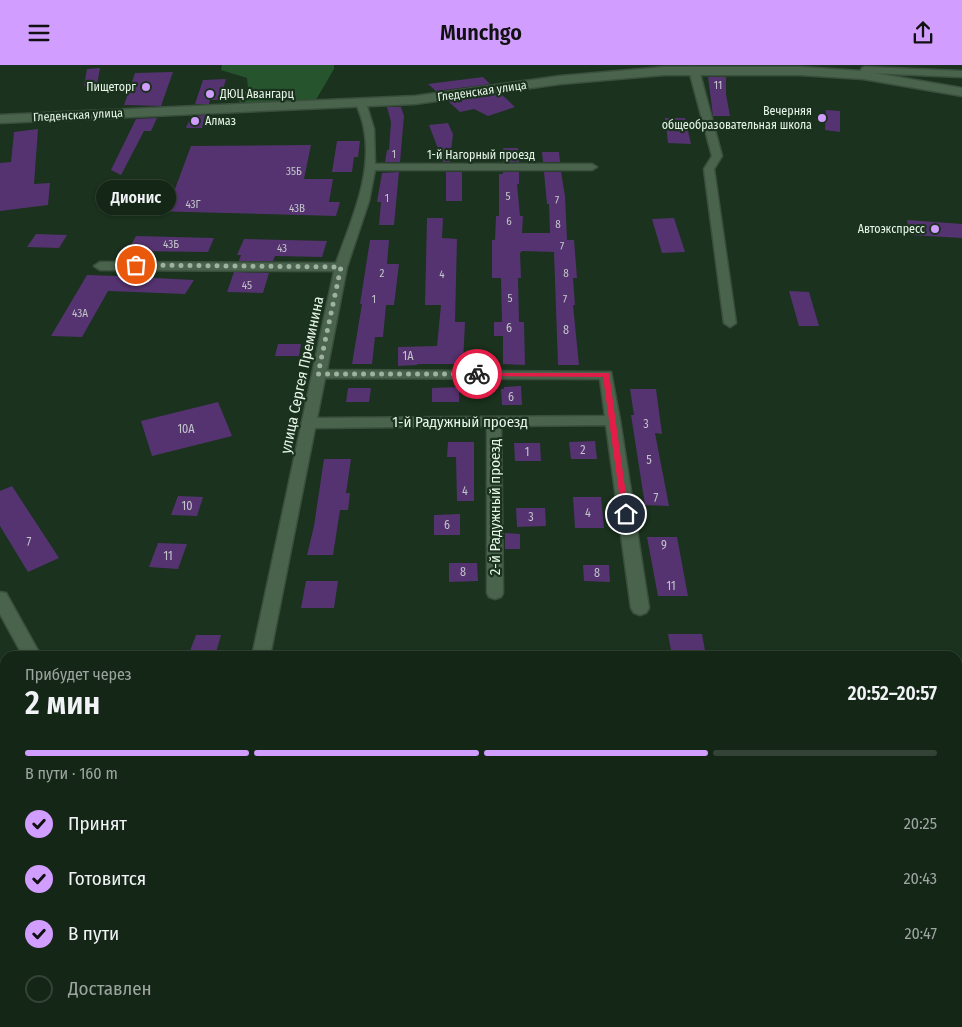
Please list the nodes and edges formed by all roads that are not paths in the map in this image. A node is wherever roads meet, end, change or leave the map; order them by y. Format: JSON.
{"nodes":[{"id":1,"x":694,"y":70,"type":"junction"},
{"id":2,"x":962,"y":74,"type":"edge"},
{"id":3,"x":863,"y":75,"type":"junction"},
{"id":4,"x":962,"y":92,"type":"edge"},
{"id":5,"x":361,"y":103,"type":"junction"},
{"id":6,"x":0,"y":119,"type":"edge"},
{"id":7,"x":370,"y":167,"type":"junction"},
{"id":8,"x":592,"y":167,"type":"dead end"},
{"id":9,"x":100,"y":266,"type":"dead end"},
{"id":10,"x":341,"y":267,"type":"junction"},
{"id":11,"x":730,"y":323,"type":"dead end"},
{"id":12,"x":318,"y":374,"type":"junction"},
{"id":13,"x":613,"y":420,"type":"junction"},
{"id":14,"x":494,"y":422,"type":"junction"},
{"id":15,"x":308,"y":423,"type":"junction"},
{"id":16,"x":495,"y":593,"type":"dead end"},
{"id":17,"x":0,"y":598,"type":"edge"},
{"id":18,"x":640,"y":608,"type":"dead end"},
{"id":19,"x":5,"y":621,"type":"edge"},
{"id":20,"x":28,"y":651,"type":"edge"},
{"id":21,"x":262,"y":651,"type":"edge"}],
"edges":[{"from":1,"to":3,"type":"main road","name":"Гледенская улица"},
{"from":1,"to":5,"type":"main road","name":"Гледенская улица"},
{"from":1,"to":11,"type":"street"},
{"from":2,"to":3,"type":"street"},
{"from":3,"to":4,"type":"main road","name":"Гледенская улица"},
{"from":5,"to":6,"type":"main road","name":"Гледенская улица"},
{"from":5,"to":7,"type":"street","name":"улица Сергея Преминина"},
{"from":7,"to":8,"type":"street","name":"1-й Нагорный проезд"},
{"from":7,"to":10,"type":"street","name":"улица Сергея Преминина"},
{"from":9,"to":10,"type":"street"},
{"from":10,"to":12,"type":"street","name":"улица Сергея Преминина"},
{"from":12,"to":13,"type":"street"},
{"from":12,"to":15,"type":"street","name":"улица Сергея Преминина"},
{"from":13,"to":14,"type":"street","name":"1-й Радужный проезд"},
{"from":13,"to":18,"type":"street"},
{"from":14,"to":15,"type":"street","name":"1-й Радужный проезд"},
{"from":14,"to":16,"type":"street","name":"2-й Радужный проезд"},
{"from":15,"to":21,"type":"street","name":"улица Сергея Преминина"},
{"from":17,"to":19,"type":"street"},
{"from":19,"to":20,"type":"street"}]}
